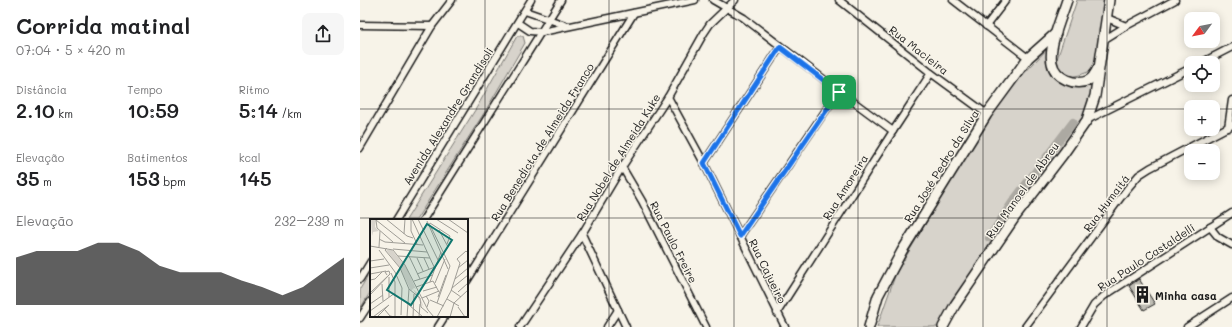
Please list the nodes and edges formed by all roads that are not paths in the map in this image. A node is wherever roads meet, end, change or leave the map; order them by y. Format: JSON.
{"nodes":[{"id":1,"x":452,"y":0,"type":"edge"},
{"id":2,"x":531,"y":0,"type":"edge"},
{"id":3,"x":561,"y":0,"type":"edge"},
{"id":4,"x":695,"y":0,"type":"edge"},
{"id":5,"x":713,"y":0,"type":"edge"},
{"id":6,"x":735,"y":0,"type":"edge"},
{"id":7,"x":839,"y":0,"type":"edge"},
{"id":8,"x":953,"y":0,"type":"edge"},
{"id":9,"x":1006,"y":0,"type":"edge"},
{"id":10,"x":1067,"y":0,"type":"edge"},
{"id":11,"x":1109,"y":0,"type":"edge"},
{"id":12,"x":1175,"y":0,"type":"edge"},
{"id":13,"x":727,"y":8,"type":"junction"},
{"id":14,"x":524,"y":11,"type":"junction"},
{"id":15,"x":634,"y":13,"type":"junction"},
{"id":16,"x":1107,"y":18,"type":"junction"},
{"id":17,"x":550,"y":19,"type":"junction"},
{"id":18,"x":518,"y":22,"type":"junction"},
{"id":19,"x":360,"y":25,"type":"edge"},
{"id":20,"x":432,"y":26,"type":"junction"},
{"id":21,"x":568,"y":26,"type":"junction"},
{"id":22,"x":986,"y":26,"type":"junction"},
{"id":23,"x":1126,"y":26,"type":"junction"},
{"id":24,"x":542,"y":32,"type":"junction"},
{"id":25,"x":1056,"y":33,"type":"junction"},
{"id":26,"x":1105,"y":39,"type":"junction"},
{"id":27,"x":780,"y":47,"type":"junction"},
{"id":28,"x":1232,"y":47,"type":"edge"},
{"id":29,"x":1215,"y":56,"type":"edge"},
{"id":30,"x":1028,"y":58,"type":"junction"},
{"id":31,"x":1101,"y":59,"type":"junction"},
{"id":32,"x":1184,"y":72,"type":"edge"},
{"id":33,"x":931,"y":74,"type":"junction"},
{"id":34,"x":839,"y":92,"type":"junction"},
{"id":35,"x":668,"y":97,"type":"junction"},
{"id":36,"x":1232,"y":100,"type":"edge"},
{"id":37,"x":987,"y":114,"type":"junction"},
{"id":38,"x":1088,"y":120,"type":"junction"},
{"id":39,"x":1230,"y":127,"type":"edge"},
{"id":40,"x":893,"y":131,"type":"junction"},
{"id":41,"x":360,"y":148,"type":"edge"},
{"id":42,"x":704,"y":163,"type":"junction"},
{"id":43,"x":622,"y":167,"type":"junction"},
{"id":44,"x":1232,"y":213,"type":"edge"},
{"id":45,"x":397,"y":219,"type":"edge"},
{"id":46,"x":424,"y":219,"type":"edge"},
{"id":47,"x":1210,"y":227,"type":"junction"},
{"id":48,"x":582,"y":234,"type":"junction"},
{"id":49,"x":740,"y":236,"type":"junction"},
{"id":50,"x":1232,"y":245,"type":"edge"},
{"id":51,"x":370,"y":263,"type":"edge"},
{"id":52,"x":360,"y":279,"type":"edge"},
{"id":53,"x":468,"y":279,"type":"edge"},
{"id":54,"x":1232,"y":298,"type":"edge"},
{"id":55,"x":370,"y":303,"type":"edge"},
{"id":56,"x":618,"y":310,"type":"junction"},
{"id":57,"x":777,"y":313,"type":"junction"},
{"id":58,"x":444,"y":317,"type":"edge"},
{"id":59,"x":360,"y":318,"type":"edge"},
{"id":60,"x":438,"y":327,"type":"edge"},
{"id":61,"x":520,"y":327,"type":"edge"},
{"id":62,"x":608,"y":327,"type":"edge"},
{"id":63,"x":626,"y":327,"type":"edge"},
{"id":64,"x":706,"y":327,"type":"edge"},
{"id":65,"x":785,"y":327,"type":"edge"},
{"id":66,"x":869,"y":327,"type":"edge"},
{"id":67,"x":942,"y":327,"type":"edge"},
{"id":68,"x":1025,"y":327,"type":"edge"},
{"id":69,"x":1081,"y":327,"type":"edge"},
{"id":70,"x":1187,"y":327,"type":"edge"}],
"edges":[{"from":1,"to":20,"type":"street"},
{"from":2,"to":14,"type":"street","name":"Avenida Alexandre Grandisoli"},
{"from":3,"to":17,"type":"street"},
{"from":4,"to":15,"type":"street"},
{"from":5,"to":13,"type":"street"},
{"from":6,"to":13,"type":"street","name":"Rua Nobel de Almeida Kuke"},
{"from":7,"to":33,"type":"street","name":"Rua Macieira"},
{"from":8,"to":22,"type":"street"},
{"from":9,"to":22,"type":"street"},
{"from":10,"to":25,"type":"main road"},
{"from":11,"to":16,"type":"main road"},
{"from":12,"to":23,"type":"street"},
{"from":13,"to":27,"type":"street"},
{"from":13,"to":35,"type":"street","name":"Rua Nobel de Almeida Kuke"},
{"from":14,"to":17,"type":"street"},
{"from":14,"to":18,"type":"street","name":"Avenida Alexandre Grandisoli"},
{"from":15,"to":21,"type":"street"},
{"from":15,"to":53,"type":"street","name":"Rua Benedicta de Almeida Franco"},
{"from":16,"to":23,"type":"street"},
{"from":16,"to":26,"type":"main road"},
{"from":17,"to":21,"type":"street"},
{"from":17,"to":24,"type":"street"},
{"from":18,"to":24,"type":"street"},
{"from":18,"to":45,"type":"street","name":"Avenida Alexandre Grandisoli"},
{"from":19,"to":20,"type":"street"},
{"from":20,"to":41,"type":"street"},
{"from":21,"to":24,"type":"street"},
{"from":22,"to":30,"type":"street"},
{"from":23,"to":26,"type":"street"},
{"from":24,"to":46,"type":"street"},
{"from":25,"to":30,"type":"main road","name":"Rua José Pedro da Silva"},
{"from":25,"to":31,"type":"main road"},
{"from":26,"to":31,"type":"main road"},
{"from":27,"to":34,"type":"street"},
{"from":27,"to":42,"type":"street"},
{"from":28,"to":29,"type":"street"},
{"from":30,"to":37,"type":"main road","name":"Rua José Pedro da Silva"},
{"from":31,"to":38,"type":"main road","name":"Rua Manoel de Abreu"},
{"from":32,"to":38,"type":"street"},
{"from":33,"to":37,"type":"street","name":"Rua Macieira"},
{"from":33,"to":40,"type":"street","name":"Rua Amoreira"},
{"from":34,"to":40,"type":"street"},
{"from":34,"to":49,"type":"street"},
{"from":35,"to":42,"type":"street","name":"Rua Cajueiro"},
{"from":35,"to":43,"type":"street","name":"Rua Nobel de Almeida Kuke"},
{"from":36,"to":39,"type":"street"},
{"from":37,"to":66,"type":"main road","name":"Rua José Pedro da Silva"},
{"from":38,"to":67,"type":"main road","name":"Rua Manoel de Abreu"},
{"from":39,"to":68,"type":"street","name":"Rua Humaitá"},
{"from":40,"to":57,"type":"street","name":"Rua Amoreira"},
{"from":42,"to":49,"type":"street","name":"Rua Cajueiro"},
{"from":43,"to":48,"type":"street","name":"Rua Nobel de Almeida Kuke"},
{"from":43,"to":64,"type":"street","name":"Rua Paulo Freire"},
{"from":44,"to":47,"type":"street","name":"Rua Paulo Castaldelli"},
{"from":47,"to":50,"type":"street"},
{"from":47,"to":69,"type":"street","name":"Rua Paulo Castaldelli"},
{"from":48,"to":56,"type":"street"},
{"from":48,"to":61,"type":"street","name":"Rua Nobel de Almeida Kuke"},
{"from":49,"to":57,"type":"street","name":"Rua Cajueiro"},
{"from":51,"to":52,"type":"street"},
{"from":54,"to":70,"type":"street"},
{"from":55,"to":59,"type":"street"},
{"from":56,"to":62,"type":"street"},
{"from":56,"to":63,"type":"street"},
{"from":57,"to":65,"type":"street","name":"Rua Cajueiro"},
{"from":58,"to":60,"type":"street"}]}
